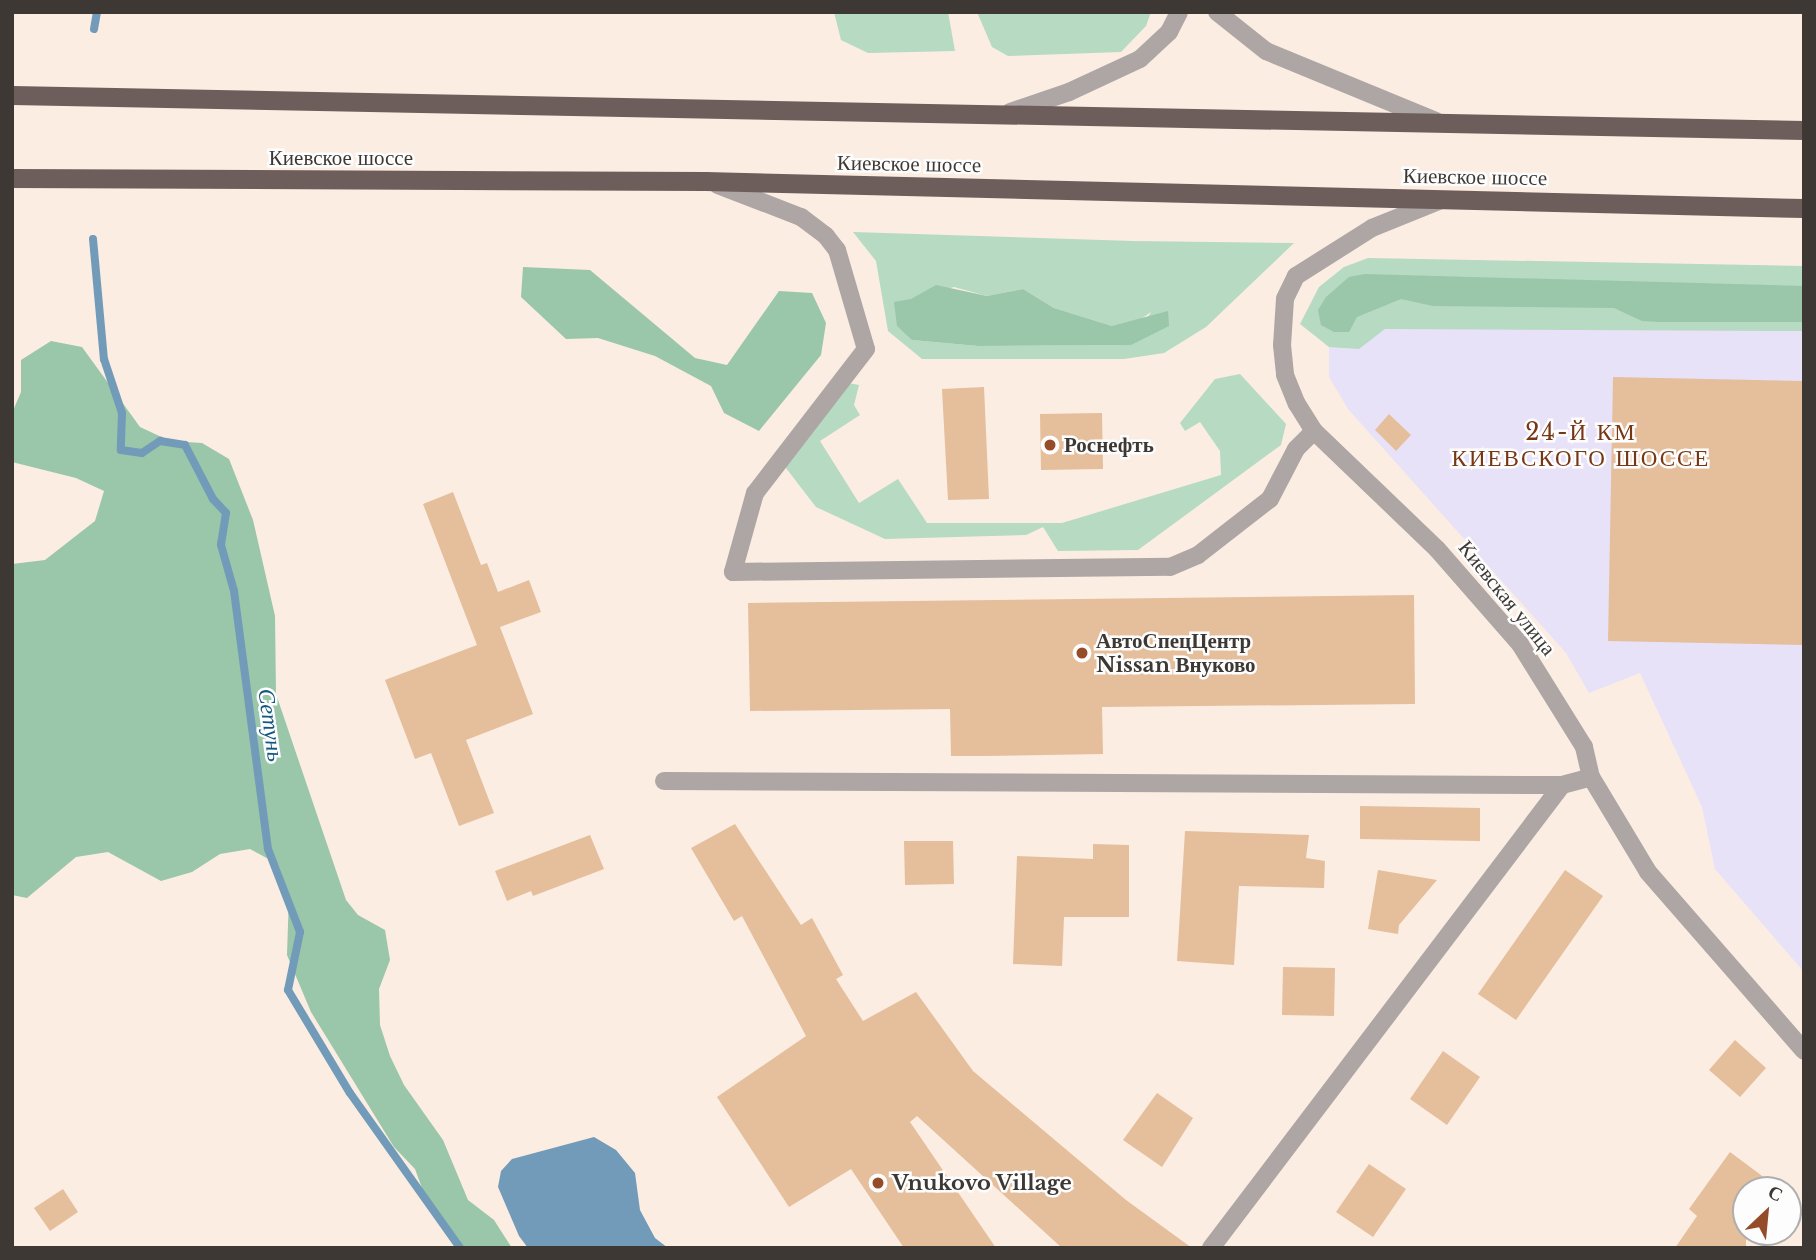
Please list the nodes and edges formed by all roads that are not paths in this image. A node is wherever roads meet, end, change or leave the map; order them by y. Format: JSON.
{"nodes":[{"id":1,"x":1179,"y":12,"type":"edge"},
{"id":2,"x":1217,"y":12,"type":"edge"},
{"id":3,"x":12,"y":94,"type":"edge"},
{"id":4,"x":1004,"y":114,"type":"junction"},
{"id":5,"x":1439,"y":123,"type":"junction"},
{"id":6,"x":1804,"y":130,"type":"edge"},
{"id":7,"x":12,"y":178,"type":"edge"},
{"id":8,"x":705,"y":181,"type":"junction"},
{"id":9,"x":1442,"y":200,"type":"junction"},
{"id":10,"x":1804,"y":208,"type":"edge"},
{"id":11,"x":1314,"y":431,"type":"junction"},
{"id":12,"x":1591,"y":777,"type":"junction"},
{"id":13,"x":664,"y":782,"type":"dead end"},
{"id":14,"x":1562,"y":785,"type":"junction"},
{"id":15,"x":1804,"y":1051,"type":"edge"},
{"id":16,"x":1211,"y":1248,"type":"edge"}],
"edges":[{"from":1,"to":4,"type":"street"},
{"from":2,"to":5,"type":"street"},
{"from":3,"to":4,"type":"highway"},
{"from":4,"to":5,"type":"highway"},
{"from":5,"to":6,"type":"highway"},
{"from":7,"to":8,"type":"highway","name":"Киевское шоссе"},
{"from":8,"to":9,"type":"highway","name":"Киевское шоссе"},
{"from":8,"to":11,"type":"street"},
{"from":9,"to":10,"type":"highway","name":"Киевское шоссе"},
{"from":9,"to":11,"type":"street","name":"Киевская улица"},
{"from":11,"to":12,"type":"street","name":"Киевская улица"},
{"from":12,"to":14,"type":"street"},
{"from":12,"to":15,"type":"street","name":"Киевская улица"},
{"from":13,"to":14,"type":"street"},
{"from":14,"to":16,"type":"street"}]}
